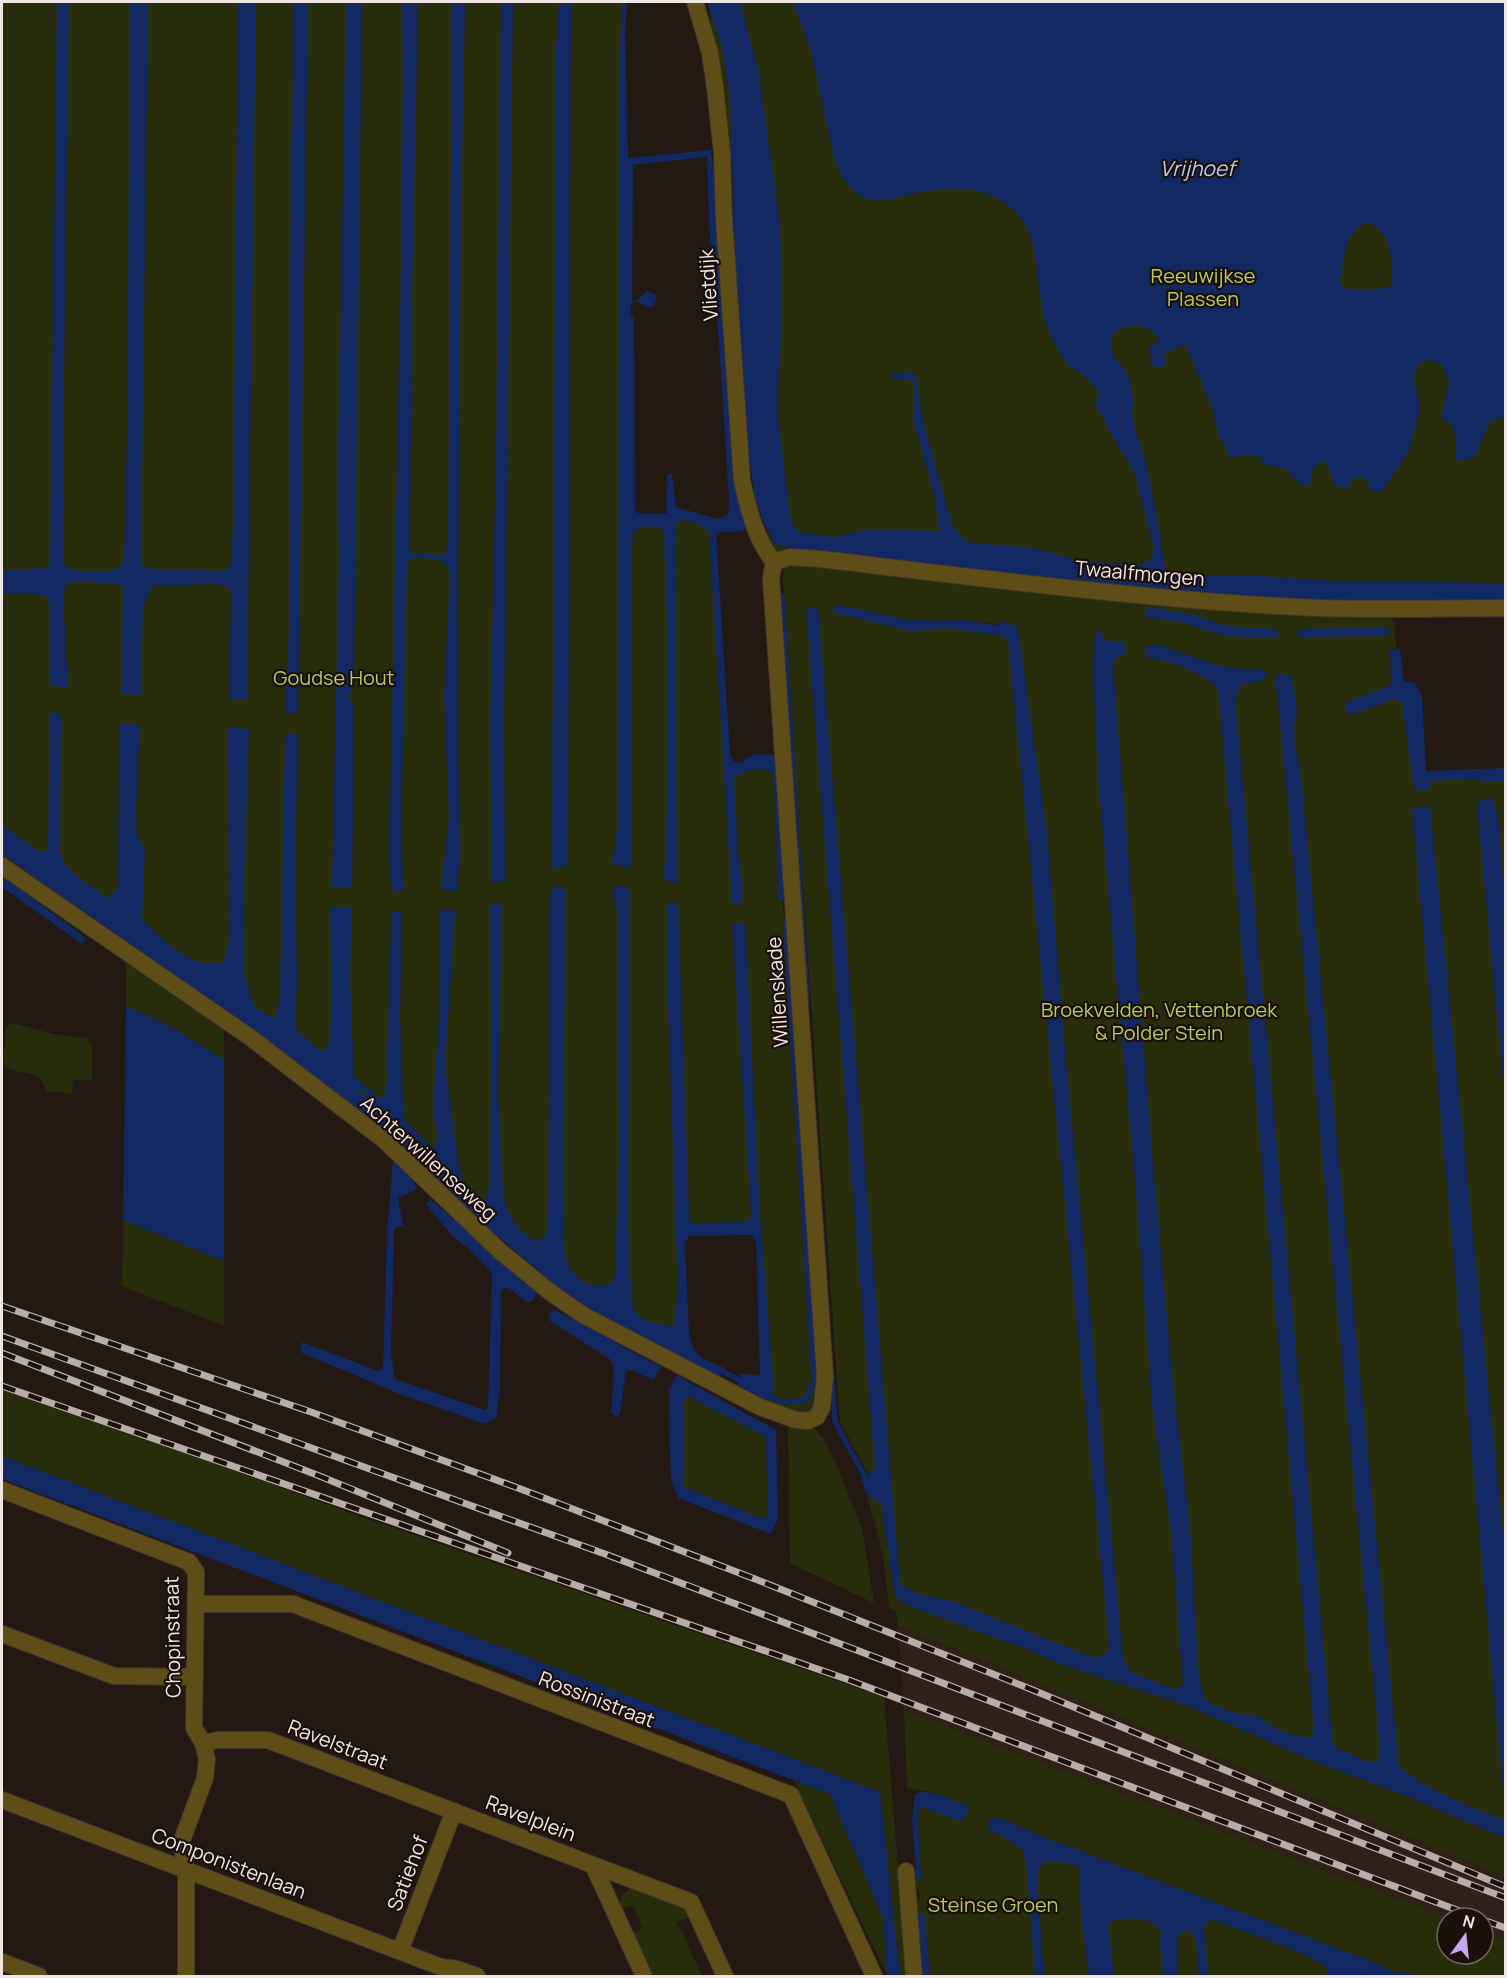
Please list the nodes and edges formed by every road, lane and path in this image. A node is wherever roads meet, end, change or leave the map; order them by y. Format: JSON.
{"nodes":[{"id":1,"x":695,"y":2,"type":"edge"},
{"id":2,"x":774,"y":562,"type":"junction"},
{"id":3,"x":1506,"y":608,"type":"edge"},
{"id":4,"x":2,"y":866,"type":"edge"},
{"id":5,"x":817,"y":1417,"type":"joint"},
{"id":6,"x":2,"y":1490,"type":"edge"},
{"id":7,"x":196,"y":1604,"type":"junction"},
{"id":8,"x":2,"y":1634,"type":"edge"},
{"id":9,"x":195,"y":1677,"type":"junction"},
{"id":10,"x":203,"y":1743,"type":"junction"},
{"id":11,"x":2,"y":1800,"type":"edge"},
{"id":12,"x":454,"y":1811,"type":"junction"},
{"id":13,"x":593,"y":1865,"type":"junction"},
{"id":14,"x":186,"y":1869,"type":"junction"},
{"id":15,"x":906,"y":1871,"type":"dead end"},
{"id":16,"x":626,"y":1877,"type":"junction"},
{"id":17,"x":610,"y":1902,"type":"junction"},
{"id":18,"x":400,"y":1951,"type":"junction"},
{"id":19,"x":2,"y":1962,"type":"edge"},
{"id":20,"x":443,"y":1972,"type":"edge"},
{"id":21,"x":39,"y":1977,"type":"edge"},
{"id":22,"x":186,"y":1977,"type":"edge"},
{"id":23,"x":477,"y":1977,"type":"edge"},
{"id":24,"x":644,"y":1977,"type":"edge"},
{"id":25,"x":725,"y":1977,"type":"edge"},
{"id":26,"x":874,"y":1977,"type":"edge"},
{"id":27,"x":914,"y":1977,"type":"edge"}],
"edges":[{"from":1,"to":2,"type":"street","name":"Vlietdijk"},
{"from":2,"to":3,"type":"street","name":"Twaalfmorgen"},
{"from":2,"to":5,"type":"street","name":"Willenskade"},
{"from":4,"to":5,"type":"street","name":"Achterwillenseweg"},
{"from":6,"to":7,"type":"street","name":"Chopinstraat"},
{"from":7,"to":9,"type":"street","name":"Chopinstraat"},
{"from":7,"to":26,"type":"street","name":"Rossinistraat"},
{"from":8,"to":9,"type":"street"},
{"from":9,"to":10,"type":"street","name":"Chopinstraat"},
{"from":10,"to":12,"type":"street","name":"Ravelstraat"},
{"from":10,"to":14,"type":"street","name":"Chopinstraat"},
{"from":11,"to":14,"type":"street","name":"Componistenlaan"},
{"from":12,"to":13,"type":"street","name":"Ravelplein"},
{"from":12,"to":18,"type":"street","name":"Satiehof"},
{"from":13,"to":16,"type":"street","name":"Ravelplein"},
{"from":13,"to":17,"type":"street"},
{"from":14,"to":18,"type":"street","name":"Componistenlaan"},
{"from":14,"to":22,"type":"street","name":"Chopinstraat"},
{"from":15,"to":27,"type":"street"},
{"from":16,"to":17,"type":"street"},
{"from":16,"to":25,"type":"street","name":"Ravelplein"},
{"from":17,"to":24,"type":"street"},
{"from":18,"to":20,"type":"street","name":"Componistenlaan"},
{"from":19,"to":21,"type":"street"},
{"from":20,"to":23,"type":"street","name":"Componistenlaan"}]}
